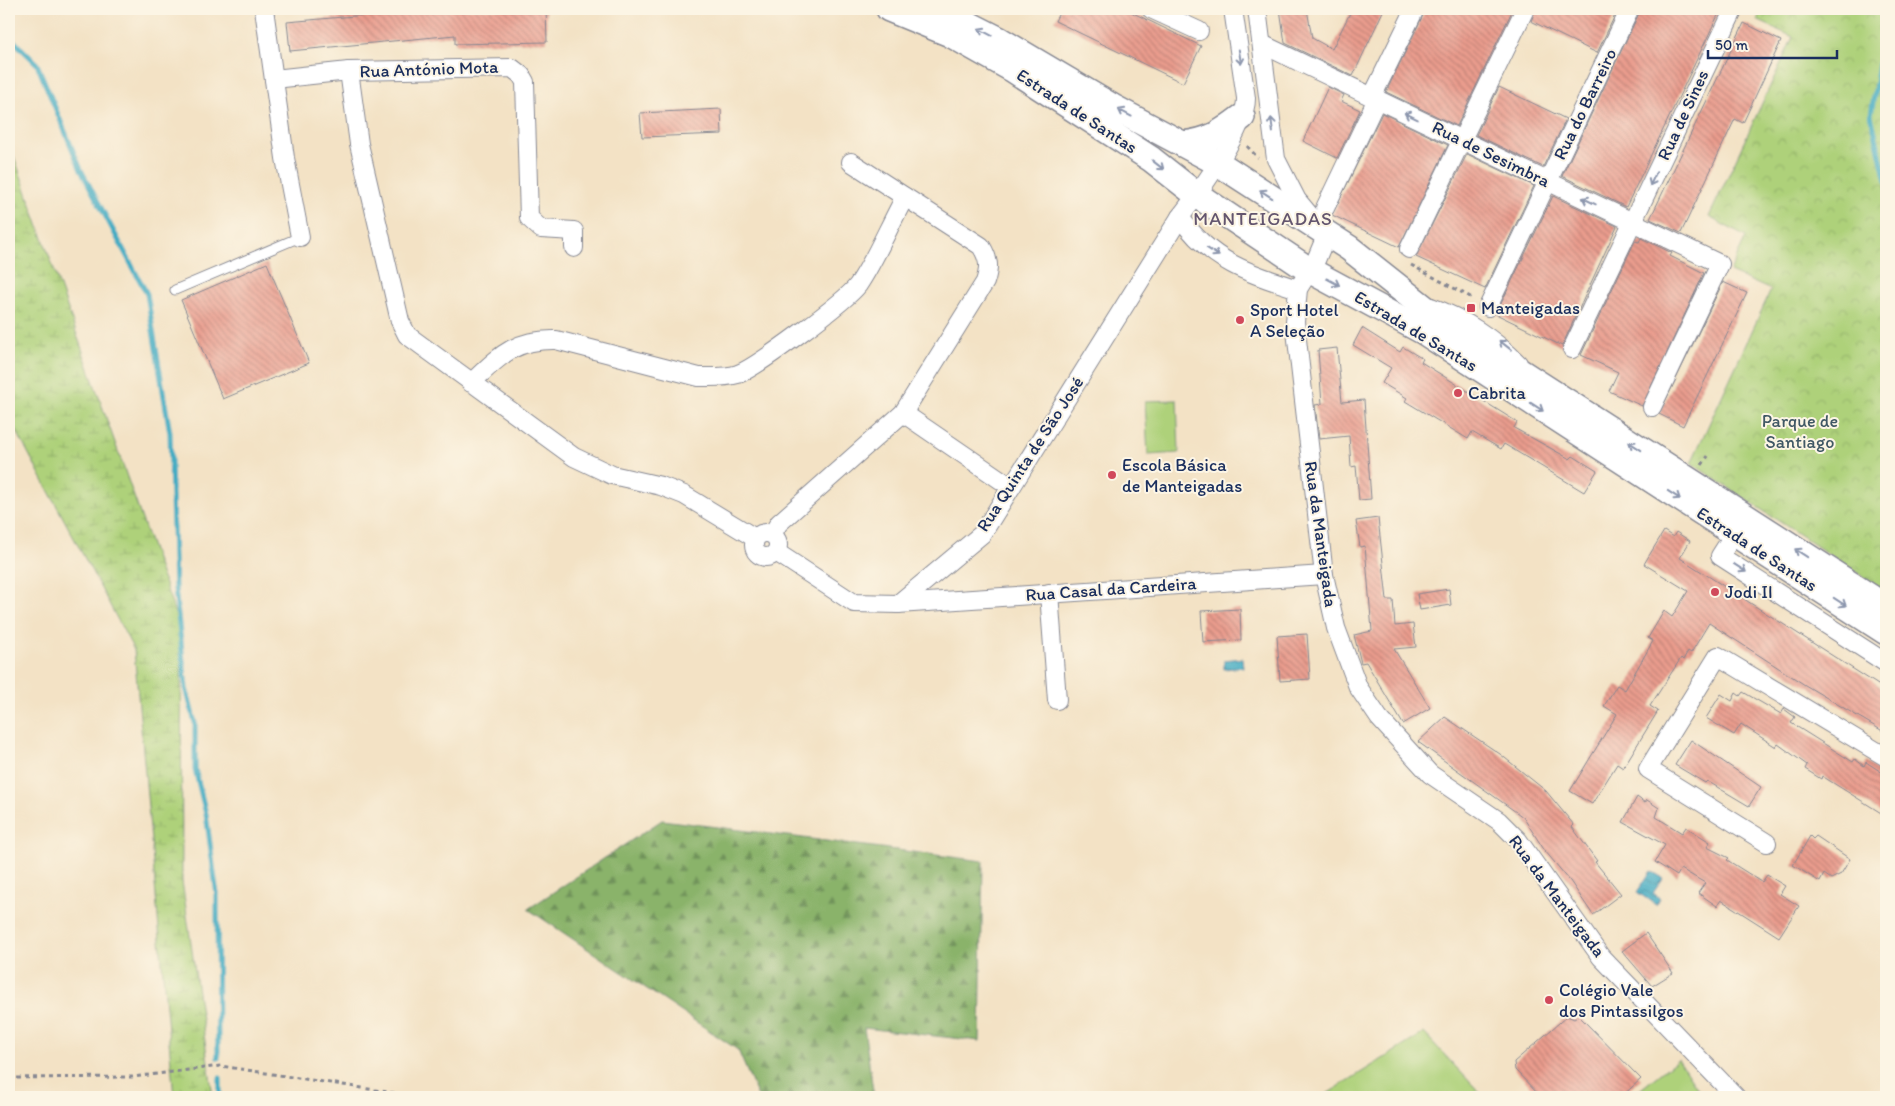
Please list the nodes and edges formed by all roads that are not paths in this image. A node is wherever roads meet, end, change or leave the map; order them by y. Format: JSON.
{"nodes":[{"id":1,"x":264,"y":9,"type":"edge"},
{"id":2,"x":890,"y":9,"type":"edge"},
{"id":3,"x":939,"y":9,"type":"edge"},
{"id":4,"x":1151,"y":9,"type":"edge"},
{"id":5,"x":1233,"y":9,"type":"edge"},
{"id":6,"x":1257,"y":9,"type":"edge"},
{"id":7,"x":1415,"y":9,"type":"edge"},
{"id":8,"x":1524,"y":9,"type":"edge"},
{"id":9,"x":1630,"y":9,"type":"edge"},
{"id":10,"x":1734,"y":9,"type":"edge"},
{"id":11,"x":1199,"y":31,"type":"dead end"},
{"id":12,"x":1262,"y":44,"type":"junction"},
{"id":13,"x":349,"y":71,"type":"junction"},
{"id":14,"x":274,"y":78,"type":"junction"},
{"id":15,"x":1375,"y":98,"type":"junction"},
{"id":16,"x":1242,"y":117,"type":"junction"},
{"id":17,"x":1462,"y":140,"type":"junction"},
{"id":18,"x":1183,"y":144,"type":"junction"},
{"id":19,"x":852,"y":162,"type":"dead end"},
{"id":20,"x":1218,"y":163,"type":"junction"},
{"id":21,"x":1548,"y":181,"type":"junction"},
{"id":22,"x":1197,"y":195,"type":"junction"},
{"id":23,"x":905,"y":197,"type":"junction"},
{"id":24,"x":1180,"y":217,"type":"junction"},
{"id":25,"x":1323,"y":219,"type":"junction"},
{"id":26,"x":1633,"y":222,"type":"junction"},
{"id":27,"x":300,"y":237,"type":"joint"},
{"id":28,"x":574,"y":248,"type":"dead end"},
{"id":29,"x":1409,"y":249,"type":"dead end"},
{"id":30,"x":1304,"y":279,"type":"junction"},
{"id":31,"x":175,"y":290,"type":"dead end"},
{"id":32,"x":1488,"y":307,"type":"dead end"},
{"id":33,"x":1572,"y":349,"type":"dead end"},
{"id":34,"x":471,"y":383,"type":"junction"},
{"id":35,"x":1652,"y":407,"type":"dead end"},
{"id":36,"x":903,"y":413,"type":"junction"},
{"id":37,"x":1011,"y":487,"type":"junction"},
{"id":38,"x":1734,"y":534,"type":"junction"},
{"id":39,"x":764,"y":536,"type":"junction"},
{"id":40,"x":1324,"y":575,"type":"junction"},
{"id":41,"x":1049,"y":593,"type":"junction"},
{"id":42,"x":898,"y":604,"type":"junction"},
{"id":43,"x":1886,"y":608,"type":"edge"},
{"id":44,"x":1886,"y":632,"type":"edge"},
{"id":45,"x":1886,"y":663,"type":"edge"},
{"id":46,"x":1057,"y":700,"type":"dead end"},
{"id":47,"x":1886,"y":757,"type":"edge"},
{"id":48,"x":1767,"y":843,"type":"dead end"},
{"id":49,"x":1736,"y":1097,"type":"edge"}],
"edges":[{"from":1,"to":14,"type":"street"},
{"from":2,"to":22,"type":"main road","name":"Estrada de Santas","one_way":true},
{"from":18,"to":3,"type":"main road","name":"Estrada de Santas","one_way":true},
{"from":4,"to":11,"type":"street"},
{"from":5,"to":16,"type":"street","name":"Rua Quinta de São José","one_way":true},
{"from":6,"to":12,"type":"street"},
{"from":7,"to":15,"type":"street"},
{"from":8,"to":17,"type":"street"},
{"from":9,"to":21,"type":"street","name":"Rua do Barreiro"},
{"from":10,"to":26,"type":"street","name":"Rua de Sines","one_way":true},
{"from":12,"to":15,"type":"street","name":"Rua de Sesimbra"},
{"from":25,"to":12,"type":"street","one_way":true},
{"from":13,"to":14,"type":"street","name":"Rua António Mota"},
{"from":13,"to":28,"type":"street","name":"Rua António Mota"},
{"from":13,"to":34,"type":"street"},
{"from":14,"to":27,"type":"street"},
{"from":17,"to":15,"type":"street","name":"Rua de Sesimbra","one_way":true},
{"from":15,"to":25,"type":"street"},
{"from":16,"to":18,"type":"main road"},
{"from":16,"to":20,"type":"street","name":"Rua Quinta de São José"},
{"from":17,"to":21,"type":"street","name":"Rua de Sesimbra"},
{"from":17,"to":29,"type":"street"},
{"from":18,"to":20,"type":"main road","name":"Estrada de Santas"},
{"from":19,"to":23,"type":"street"},
{"from":20,"to":22,"type":"street","name":"Rua Quinta de São José"},
{"from":25,"to":20,"type":"main road","name":"Estrada de Santas","one_way":true},
{"from":26,"to":21,"type":"street","name":"Rua de Sesimbra","one_way":true},
{"from":21,"to":32,"type":"street","name":"Rua do Barreiro"},
{"from":22,"to":24,"type":"street","name":"Rua Quinta de São José"},
{"from":22,"to":30,"type":"main road","name":"Estrada de Santas"},
{"from":23,"to":34,"type":"street"},
{"from":23,"to":36,"type":"street"},
{"from":24,"to":30,"type":"street","one_way":true},
{"from":24,"to":37,"type":"street","name":"Rua Quinta de São José"},
{"from":25,"to":30,"type":"street"},
{"from":43,"to":25,"type":"main road","name":"Estrada de Santas","one_way":true},
{"from":26,"to":33,"type":"street","name":"Rua de Sines"},
{"from":26,"to":35,"type":"street","name":"Rua de Sesimbra"},
{"from":27,"to":31,"type":"lane"},
{"from":30,"to":38,"type":"main road","name":"Estrada de Santas","one_way":true},
{"from":30,"to":40,"type":"street","name":"Rua da Manteigada"},
{"from":34,"to":39,"type":"street"},
{"from":36,"to":37,"type":"street"},
{"from":36,"to":39,"type":"street"},
{"from":37,"to":42,"type":"street","name":"Rua Quinta de São José"},
{"from":38,"to":44,"type":"main road","name":"Estrada de Santas","one_way":true},
{"from":38,"to":45,"type":"street","one_way":true},
{"from":39,"to":42,"type":"street"},
{"from":40,"to":41,"type":"street","name":"Rua Casal da Cardeira"},
{"from":40,"to":49,"type":"street","name":"Rua da Manteigada"},
{"from":41,"to":42,"type":"street","name":"Rua Casal da Cardeira"},
{"from":41,"to":46,"type":"street"},
{"from":47,"to":48,"type":"street"}]}
